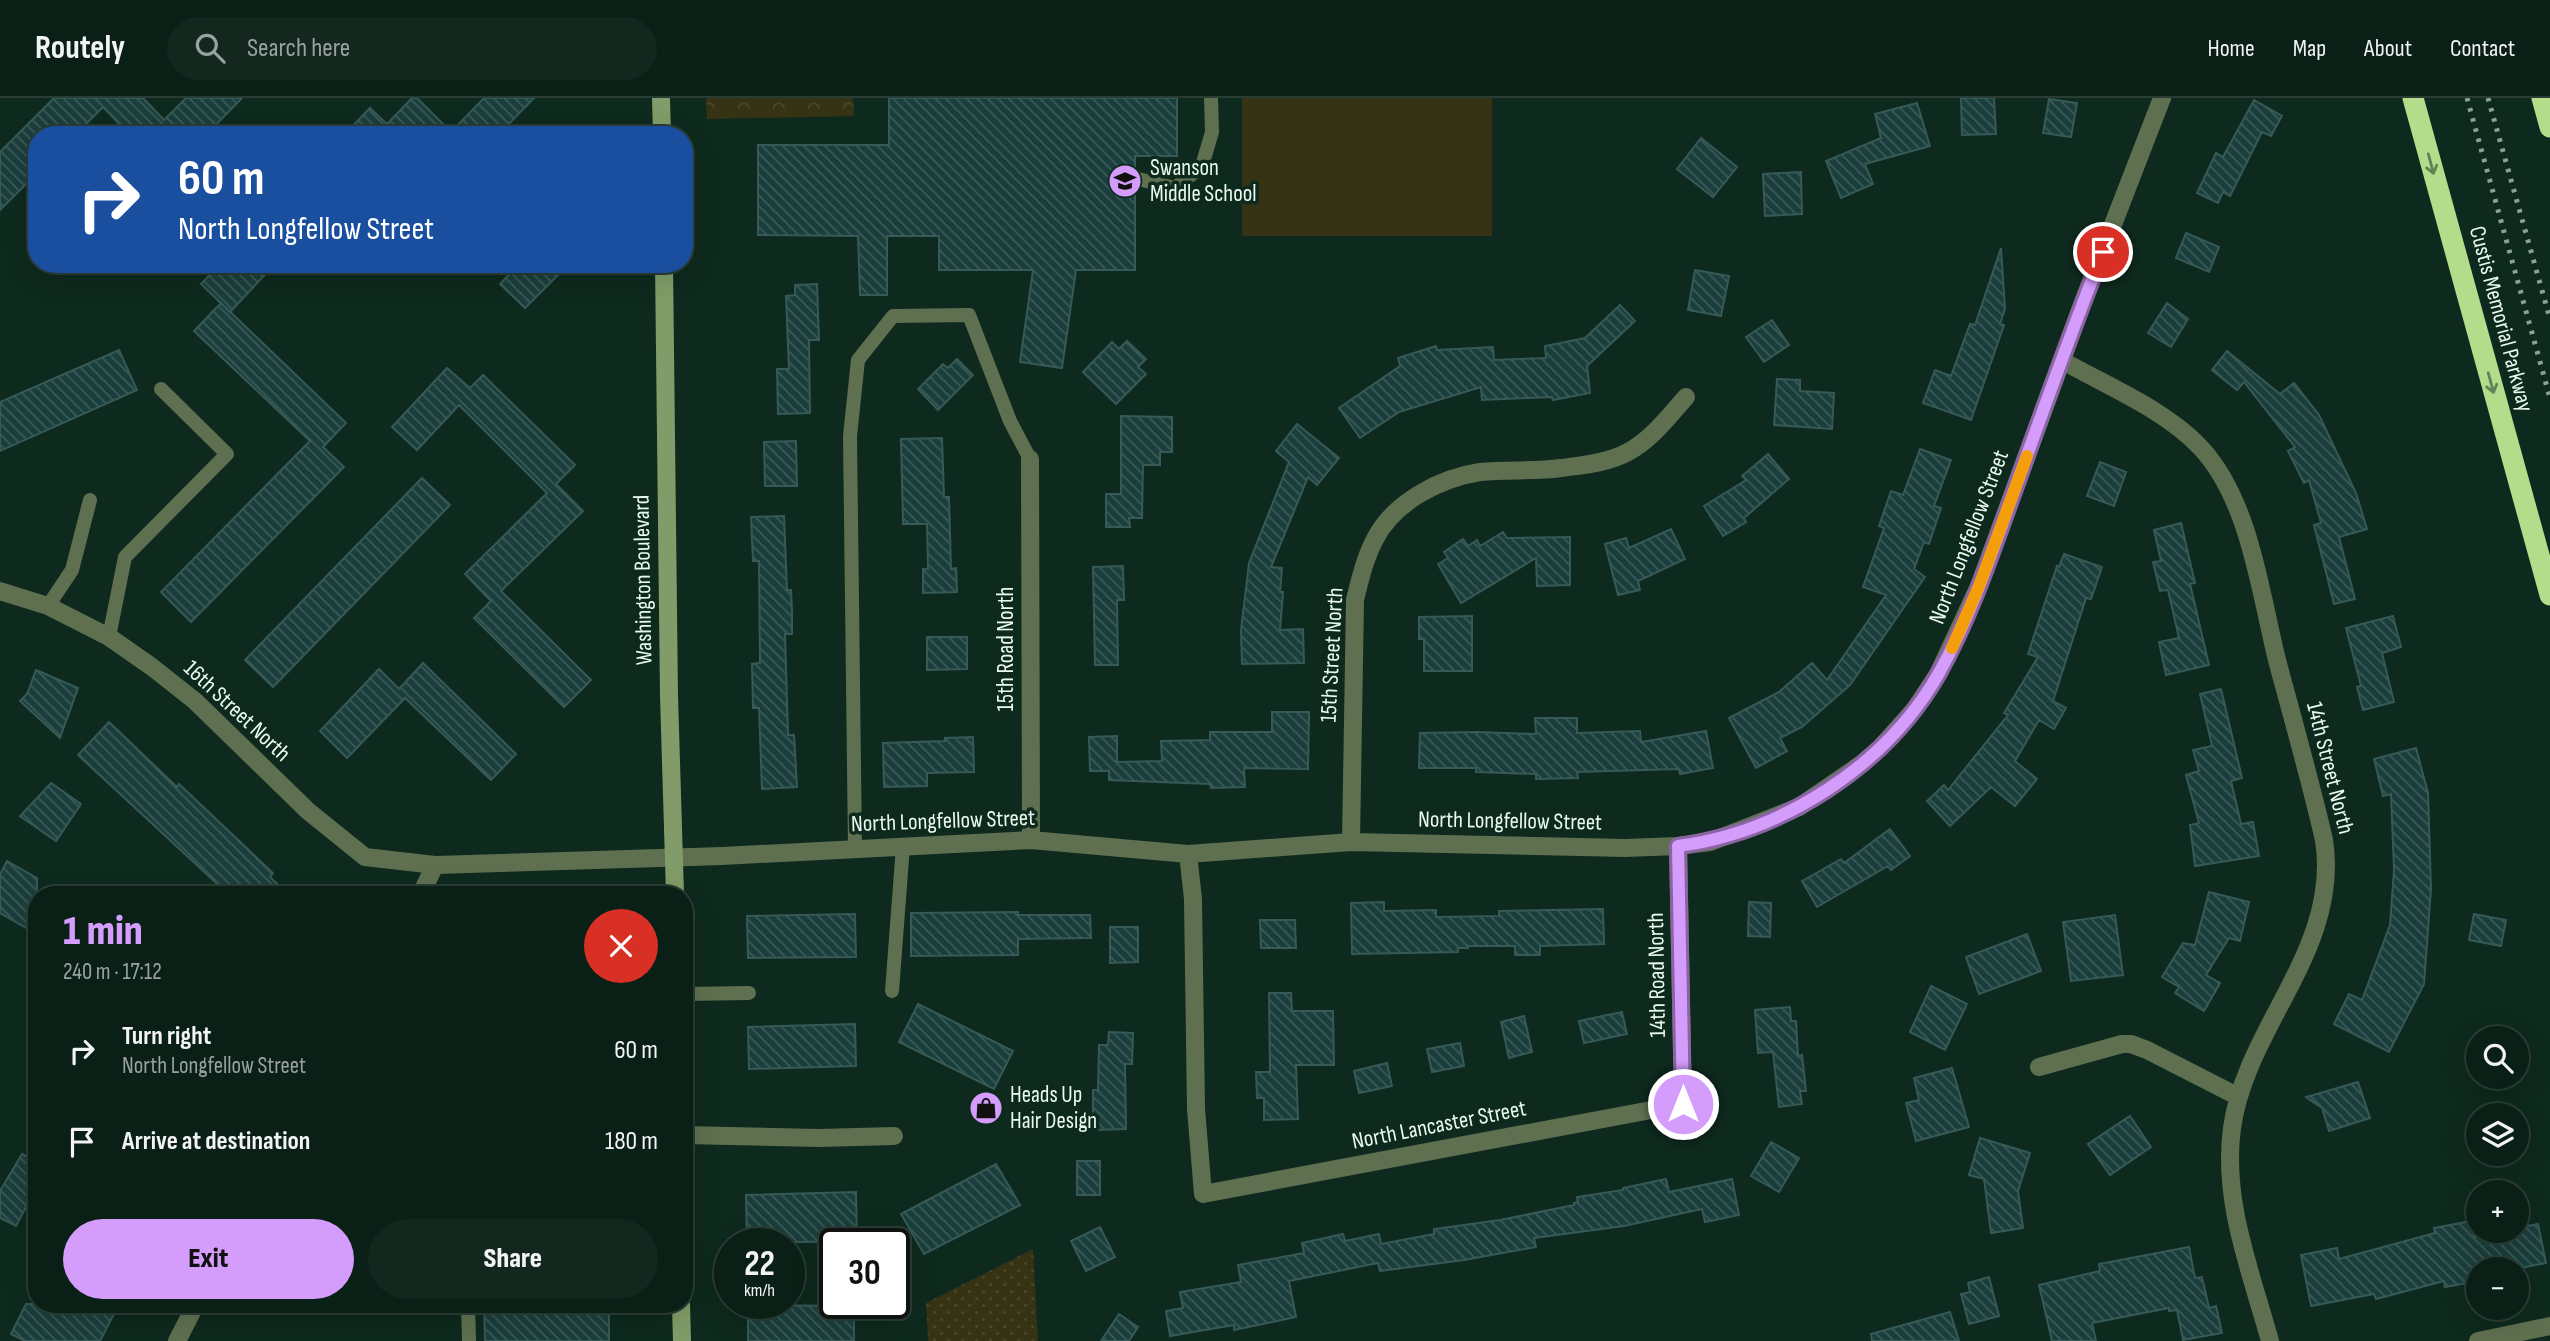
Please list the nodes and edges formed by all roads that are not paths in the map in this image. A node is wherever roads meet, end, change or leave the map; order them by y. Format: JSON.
{"nodes":[{"id":1,"x":662,"y":98,"type":"edge"},
{"id":2,"x":1211,"y":98,"type":"edge"},
{"id":3,"x":2162,"y":98,"type":"edge"},
{"id":4,"x":2413,"y":98,"type":"edge"},
{"id":5,"x":2542,"y":98,"type":"edge"},
{"id":6,"x":662,"y":126,"type":"edge"},
{"id":7,"x":2550,"y":127,"type":"edge"},
{"id":8,"x":1126,"y":176,"type":"dead end"},
{"id":9,"x":664,"y":273,"type":"edge"},
{"id":10,"x":2063,"y":361,"type":"junction"},
{"id":11,"x":161,"y":389,"type":"dead end"},
{"id":12,"x":1686,"y":397,"type":"dead end"},
{"id":13,"x":1030,"y":459,"type":"joint"},
{"id":14,"x":90,"y":500,"type":"dead end"},
{"id":15,"x":0,"y":591,"type":"edge"},
{"id":16,"x":2550,"y":595,"type":"edge"},
{"id":17,"x":48,"y":606,"type":"junction"},
{"id":18,"x":109,"y":637,"type":"junction"},
{"id":19,"x":1031,"y":840,"type":"junction"},
{"id":20,"x":1351,"y":842,"type":"junction"},
{"id":21,"x":903,"y":846,"type":"junction"},
{"id":22,"x":1678,"y":846,"type":"junction"},
{"id":23,"x":855,"y":849,"type":"junction"},
{"id":24,"x":1188,"y":854,"type":"junction"},
{"id":25,"x":673,"y":858,"type":"junction"},
{"id":26,"x":435,"y":865,"type":"junction"},
{"id":27,"x":425,"y":886,"type":"edge"},
{"id":28,"x":675,"y":886,"type":"edge"},
{"id":29,"x":892,"y":992,"type":"dead end"},
{"id":30,"x":749,"y":993,"type":"dead end"},
{"id":31,"x":693,"y":994,"type":"edge"},
{"id":32,"x":2039,"y":1067,"type":"dead end"},
{"id":33,"x":2239,"y":1097,"type":"junction"},
{"id":34,"x":1683,"y":1104,"type":"joint"},
{"id":35,"x":693,"y":1135,"type":"edge"},
{"id":36,"x":894,"y":1136,"type":"dead end"},
{"id":37,"x":191,"y":1313,"type":"edge"},
{"id":38,"x":468,"y":1313,"type":"edge"},
{"id":39,"x":681,"y":1313,"type":"edge"},
{"id":40,"x":2550,"y":1326,"type":"edge"},
{"id":41,"x":177,"y":1341,"type":"edge"},
{"id":42,"x":469,"y":1341,"type":"edge"},
{"id":43,"x":682,"y":1341,"type":"edge"},
{"id":44,"x":2270,"y":1341,"type":"edge"},
{"id":45,"x":2477,"y":1341,"type":"edge"}],
"edges":[{"from":1,"to":6,"type":"main road"},
{"from":2,"to":8,"type":"lane"},
{"from":3,"to":10,"type":"street","name":"North Longfellow Street"},
{"from":4,"to":16,"type":"highway","name":"Custis Memorial Parkway","one_way":true},
{"from":5,"to":7,"type":"highway"},
{"from":9,"to":25,"type":"main road","name":"Washington Boulevard"},
{"from":10,"to":22,"type":"street","name":"North Longfellow Street"},
{"from":10,"to":33,"type":"street","name":"14th Street North"},
{"from":11,"to":18,"type":"lane"},
{"from":12,"to":20,"type":"street","name":"15th Street North"},
{"from":13,"to":19,"type":"street","name":"15th Road North"},
{"from":13,"to":23,"type":"lane"},
{"from":14,"to":17,"type":"lane"},
{"from":15,"to":17,"type":"street","name":"16th Street North"},
{"from":17,"to":18,"type":"street","name":"16th Street North"},
{"from":18,"to":26,"type":"street","name":"16th Street North"},
{"from":19,"to":21,"type":"street","name":"North Longfellow Street"},
{"from":19,"to":24,"type":"street","name":"North Longfellow Street"},
{"from":20,"to":22,"type":"street","name":"North Longfellow Street"},
{"from":20,"to":24,"type":"street","name":"North Longfellow Street"},
{"from":21,"to":23,"type":"street","name":"North Longfellow Street"},
{"from":21,"to":29,"type":"lane"},
{"from":22,"to":34,"type":"street","name":"14th Road North"},
{"from":23,"to":25,"type":"street","name":"North Longfellow Street"},
{"from":24,"to":34,"type":"street","name":"North Lancaster Street"},
{"from":25,"to":26,"type":"street","name":"North Longfellow Street"},
{"from":25,"to":28,"type":"main road","name":"Washington Boulevard"},
{"from":26,"to":27,"type":"street"},
{"from":30,"to":31,"type":"lane"},
{"from":32,"to":33,"type":"street"},
{"from":33,"to":44,"type":"street","name":"14th Street North"},
{"from":35,"to":36,"type":"street"},
{"from":37,"to":41,"type":"street"},
{"from":38,"to":42,"type":"lane"},
{"from":39,"to":43,"type":"main road"},
{"from":40,"to":45,"type":"street"}]}
